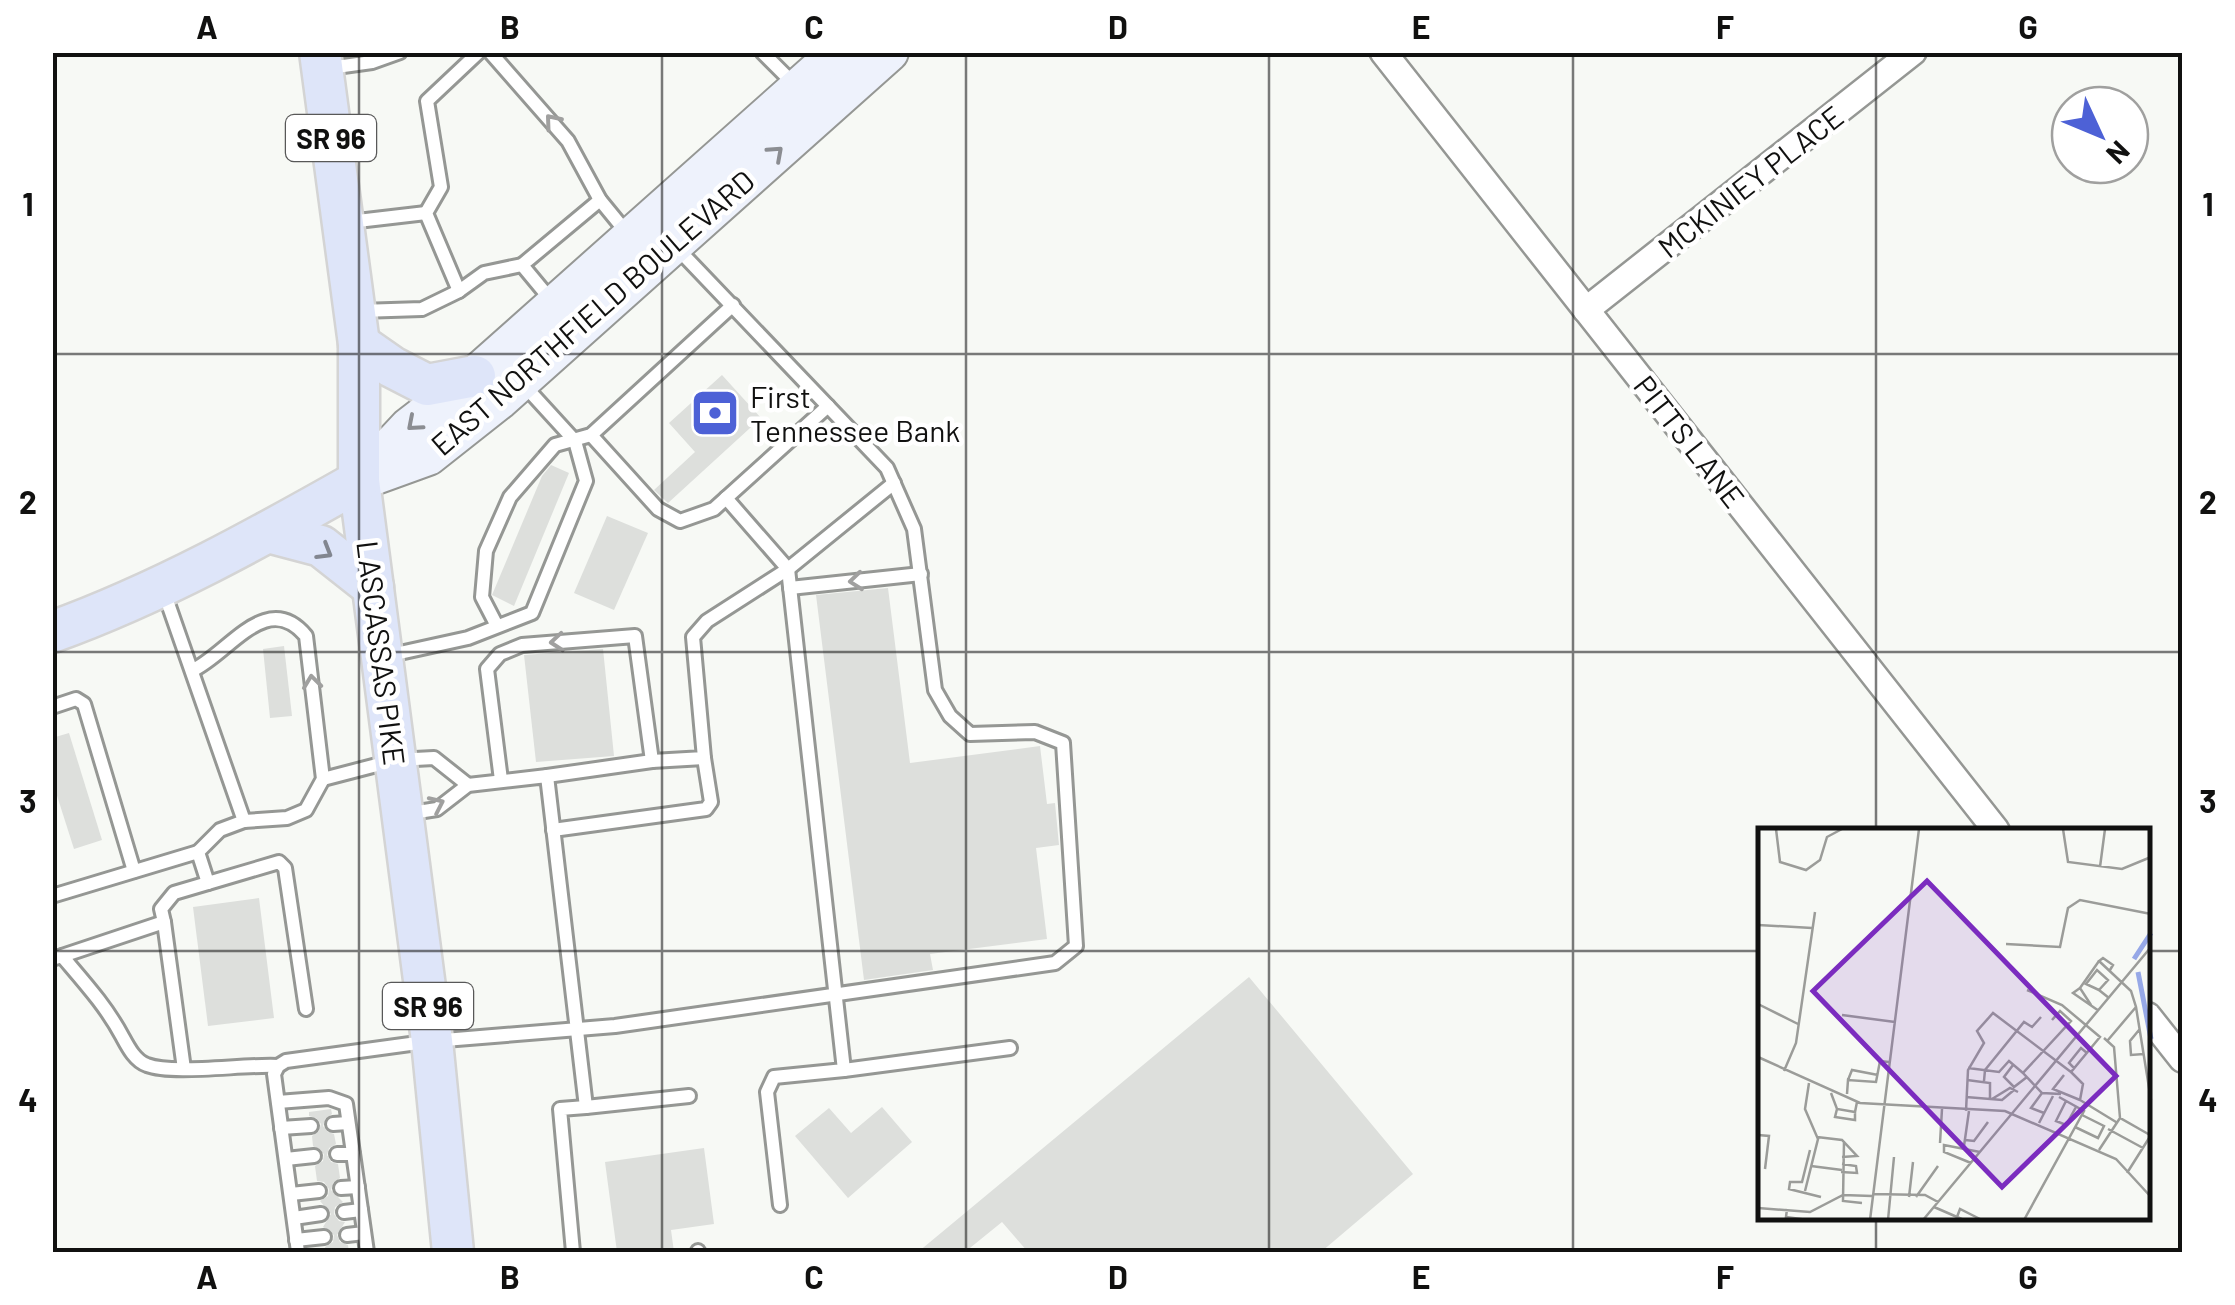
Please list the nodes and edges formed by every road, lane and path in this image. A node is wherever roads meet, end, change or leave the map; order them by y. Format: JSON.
{"nodes":[{"id":1,"x":400,"y":52,"type":"edge"},
{"id":2,"x":479,"y":52,"type":"edge"},
{"id":3,"x":490,"y":52,"type":"edge"},
{"id":4,"x":762,"y":52,"type":"edge"},
{"id":5,"x":839,"y":52,"type":"edge"},
{"id":6,"x":890,"y":52,"type":"edge"},
{"id":7,"x":1384,"y":52,"type":"edge"},
{"id":8,"x":1913,"y":52,"type":"edge"},
{"id":9,"x":320,"y":61,"type":"edge"},
{"id":10,"x":798,"y":89,"type":"junction"},
{"id":11,"x":600,"y":200,"type":"junction"},
{"id":12,"x":426,"y":213,"type":"junction"},
{"id":13,"x":342,"y":223,"type":"junction"},
{"id":14,"x":652,"y":235,"type":"junction"},
{"id":15,"x":522,"y":265,"type":"junction"},
{"id":16,"x":459,"y":291,"type":"junction"},
{"id":17,"x":733,"y":304,"type":"junction"},
{"id":18,"x":555,"y":305,"type":"junction"},
{"id":19,"x":1586,"y":310,"type":"junction"},
{"id":20,"x":356,"y":328,"type":"junction"},
{"id":21,"x":476,"y":376,"type":"junction"},
{"id":22,"x":520,"y":381,"type":"junction"},
{"id":23,"x":828,"y":406,"type":"junction"},
{"id":24,"x":592,"y":435,"type":"junction"},
{"id":25,"x":575,"y":442,"type":"junction"},
{"id":26,"x":359,"y":481,"type":"junction"},
{"id":27,"x":894,"y":484,"type":"junction"},
{"id":28,"x":726,"y":498,"type":"junction"},
{"id":29,"x":268,"y":532,"type":"junction"},
{"id":30,"x":788,"y":569,"type":"junction"},
{"id":31,"x":921,"y":574,"type":"junction"},
{"id":32,"x":161,"y":585,"type":"junction"},
{"id":33,"x":373,"y":587,"type":"junction"},
{"id":34,"x":790,"y":588,"type":"junction"},
{"id":35,"x":498,"y":626,"type":"junction"},
{"id":36,"x":52,"y":632,"type":"edge"},
{"id":37,"x":384,"y":656,"type":"junction"},
{"id":38,"x":193,"y":670,"type":"junction"},
{"id":39,"x":52,"y":707,"type":"edge"},
{"id":40,"x":704,"y":758,"type":"junction"},
{"id":41,"x":396,"y":760,"type":"junction"},
{"id":42,"x":652,"y":761,"type":"junction"},
{"id":43,"x":546,"y":776,"type":"junction"},
{"id":44,"x":323,"y":778,"type":"junction"},
{"id":45,"x":501,"y":780,"type":"junction"},
{"id":46,"x":468,"y":786,"type":"junction"},
{"id":47,"x":403,"y":814,"type":"junction"},
{"id":48,"x":244,"y":820,"type":"junction"},
{"id":49,"x":1994,"y":828,"type":"edge"},
{"id":50,"x":553,"y":830,"type":"junction"},
{"id":51,"x":198,"y":852,"type":"junction"},
{"id":52,"x":134,"y":872,"type":"junction"},
{"id":53,"x":208,"y":883,"type":"junction"},
{"id":54,"x":52,"y":896,"type":"edge"},
{"id":55,"x":164,"y":922,"type":"junction"},
{"id":56,"x":57,"y":957,"type":"edge"},
{"id":57,"x":838,"y":994,"type":"junction"},
{"id":58,"x":306,"y":1009,"type":"dead end"},
{"id":59,"x":2150,"y":1018,"type":"edge"},
{"id":60,"x":577,"y":1029,"type":"junction"},
{"id":61,"x":432,"y":1041,"type":"junction"},
{"id":62,"x":1010,"y":1048,"type":"dead end"},
{"id":63,"x":2182,"y":1058,"type":"edge"},
{"id":64,"x":278,"y":1066,"type":"junction"},
{"id":65,"x":184,"y":1069,"type":"junction"},
{"id":66,"x":844,"y":1070,"type":"junction"},
{"id":67,"x":689,"y":1096,"type":"dead end"},
{"id":68,"x":278,"y":1102,"type":"junction"},
{"id":69,"x":586,"y":1106,"type":"junction"},
{"id":70,"x":348,"y":1123,"type":"junction"},
{"id":71,"x":333,"y":1124,"type":"dead end"},
{"id":72,"x":310,"y":1126,"type":"dead end"},
{"id":73,"x":281,"y":1128,"type":"junction"},
{"id":74,"x":337,"y":1154,"type":"dead end"},
{"id":75,"x":353,"y":1154,"type":"junction"},
{"id":76,"x":314,"y":1156,"type":"dead end"},
{"id":77,"x":286,"y":1159,"type":"junction"},
{"id":78,"x":358,"y":1186,"type":"junction"},
{"id":79,"x":341,"y":1188,"type":"dead end"},
{"id":80,"x":319,"y":1191,"type":"dead end"},
{"id":81,"x":291,"y":1194,"type":"junction"},
{"id":82,"x":780,"y":1206,"type":"dead end"},
{"id":83,"x":360,"y":1210,"type":"junction"},
{"id":84,"x":344,"y":1212,"type":"dead end"},
{"id":85,"x":321,"y":1214,"type":"dead end"},
{"id":86,"x":294,"y":1218,"type":"junction"},
{"id":87,"x":364,"y":1233,"type":"junction"},
{"id":88,"x":347,"y":1234,"type":"dead end"},
{"id":89,"x":324,"y":1237,"type":"dead end"},
{"id":90,"x":297,"y":1246,"type":"edge"},
{"id":91,"x":366,"y":1252,"type":"edge"},
{"id":92,"x":453,"y":1252,"type":"edge"},
{"id":93,"x":572,"y":1252,"type":"edge"}],
"edges":[{"from":1,"to":9,"type":"lane"},
{"from":2,"to":12,"type":"lane"},
{"from":11,"to":3,"type":"lane","one_way":true},
{"from":4,"to":10,"type":"lane"},
{"from":5,"to":10,"type":"main road","name":"EAST NORTHFIELD BOULEVARD"},
{"from":14,"to":6,"type":"main road","name":"EAST NORTHFIELD BOULEVARD","one_way":true},
{"from":7,"to":19,"type":"street","name":"PITTS LANE"},
{"from":8,"to":19,"type":"street","name":"MCKINIEY PLACE"},
{"from":9,"to":13,"type":"main road","name":"LASCASSAS PIKE","number":"SR 96"},
{"from":10,"to":14,"type":"main road","name":"EAST NORTHFIELD BOULEVARD"},
{"from":11,"to":14,"type":"lane"},
{"from":11,"to":15,"type":"lane"},
{"from":12,"to":13,"type":"lane"},
{"from":12,"to":16,"type":"lane"},
{"from":13,"to":20,"type":"main road","name":"LASCASSAS PIKE","number":"SR 96"},
{"from":14,"to":17,"type":"lane"},
{"from":14,"to":18,"type":"main road","name":"EAST NORTHFIELD BOULEVARD"},
{"from":14,"to":22,"type":"main road","name":"EAST NORTHFIELD BOULEVARD"},
{"from":15,"to":16,"type":"lane"},
{"from":15,"to":18,"type":"lane"},
{"from":16,"to":20,"type":"lane"},
{"from":17,"to":23,"type":"lane"},
{"from":17,"to":24,"type":"lane"},
{"from":18,"to":21,"type":"main road","name":"EAST NORTHFIELD BOULEVARD"},
{"from":19,"to":49,"type":"street","name":"PITTS LANE"},
{"from":20,"to":21,"type":"main road"},
{"from":20,"to":26,"type":"main road","name":"LASCASSAS PIKE","number":"SR 96"},
{"from":21,"to":26,"type":"main road","name":"EAST NORTHFIELD BOULEVARD","one_way":true},
{"from":22,"to":25,"type":"lane"},
{"from":22,"to":26,"type":"main road","name":"EAST NORTHFIELD BOULEVARD"},
{"from":23,"to":27,"type":"lane"},
{"from":23,"to":28,"type":"lane"},
{"from":24,"to":25,"type":"lane"},
{"from":24,"to":28,"type":"lane"},
{"from":25,"to":35,"type":"lane"},
{"from":25,"to":35,"type":"lane"},
{"from":26,"to":29,"type":"main road"},
{"from":26,"to":33,"type":"main road","name":"LASCASSAS PIKE","number":"SR 96"},
{"from":27,"to":30,"type":"lane"},
{"from":27,"to":31,"type":"lane"},
{"from":28,"to":30,"type":"lane"},
{"from":29,"to":32,"type":"main road"},
{"from":29,"to":33,"type":"main road","one_way":true},
{"from":30,"to":34,"type":"lane"},
{"from":30,"to":40,"type":"lane"},
{"from":31,"to":34,"type":"lane","one_way":true},
{"from":31,"to":57,"type":"lane"},
{"from":32,"to":36,"type":"main road"},
{"from":32,"to":38,"type":"lane"},
{"from":33,"to":37,"type":"main road","name":"LASCASSAS PIKE","number":"SR 96"},
{"from":34,"to":57,"type":"lane"},
{"from":35,"to":37,"type":"lane"},
{"from":37,"to":41,"type":"main road","name":"LASCASSAS PIKE","number":"SR 96"},
{"from":44,"to":38,"type":"lane","one_way":true},
{"from":38,"to":48,"type":"lane"},
{"from":39,"to":52,"type":"lane"},
{"from":40,"to":42,"type":"lane"},
{"from":40,"to":50,"type":"lane"},
{"from":41,"to":44,"type":"lane"},
{"from":41,"to":46,"type":"lane"},
{"from":41,"to":47,"type":"main road","name":"LASCASSAS PIKE","number":"SR 96"},
{"from":42,"to":43,"type":"lane"},
{"from":42,"to":45,"type":"lane","one_way":true},
{"from":43,"to":45,"type":"lane"},
{"from":43,"to":50,"type":"lane"},
{"from":44,"to":48,"type":"lane"},
{"from":45,"to":46,"type":"lane"},
{"from":47,"to":46,"type":"lane","one_way":true},
{"from":47,"to":61,"type":"main road","name":"LASCASSAS PIKE","number":"SR 96"},
{"from":48,"to":51,"type":"lane"},
{"from":50,"to":60,"type":"lane"},
{"from":51,"to":52,"type":"lane"},
{"from":51,"to":53,"type":"lane"},
{"from":52,"to":54,"type":"lane"},
{"from":53,"to":55,"type":"lane"},
{"from":53,"to":58,"type":"lane"},
{"from":55,"to":56,"type":"lane"},
{"from":55,"to":65,"type":"lane"},
{"from":56,"to":65,"type":"lane"},
{"from":57,"to":60,"type":"lane"},
{"from":57,"to":66,"type":"lane"},
{"from":59,"to":63,"type":"street"},
{"from":60,"to":61,"type":"lane"},
{"from":60,"to":69,"type":"lane"},
{"from":61,"to":64,"type":"lane"},
{"from":61,"to":92,"type":"main road","name":"LASCASSAS PIKE","number":"SR 96"},
{"from":62,"to":66,"type":"lane"},
{"from":64,"to":65,"type":"lane"},
{"from":64,"to":68,"type":"lane"},
{"from":66,"to":82,"type":"lane"},
{"from":67,"to":69,"type":"lane"},
{"from":68,"to":70,"type":"lane"},
{"from":68,"to":73,"type":"lane"},
{"from":69,"to":93,"type":"lane"},
{"from":70,"to":71,"type":"lane"},
{"from":70,"to":75,"type":"lane"},
{"from":72,"to":73,"type":"lane"},
{"from":73,"to":77,"type":"lane"},
{"from":74,"to":75,"type":"lane"},
{"from":75,"to":78,"type":"lane"},
{"from":76,"to":77,"type":"lane"},
{"from":77,"to":81,"type":"lane"},
{"from":78,"to":79,"type":"lane"},
{"from":78,"to":83,"type":"lane"},
{"from":80,"to":81,"type":"lane"},
{"from":81,"to":86,"type":"lane"},
{"from":83,"to":84,"type":"lane"},
{"from":83,"to":87,"type":"lane"},
{"from":85,"to":86,"type":"lane"},
{"from":86,"to":90,"type":"lane"},
{"from":87,"to":88,"type":"lane"},
{"from":87,"to":91,"type":"lane"},
{"from":89,"to":90,"type":"lane"}]}
